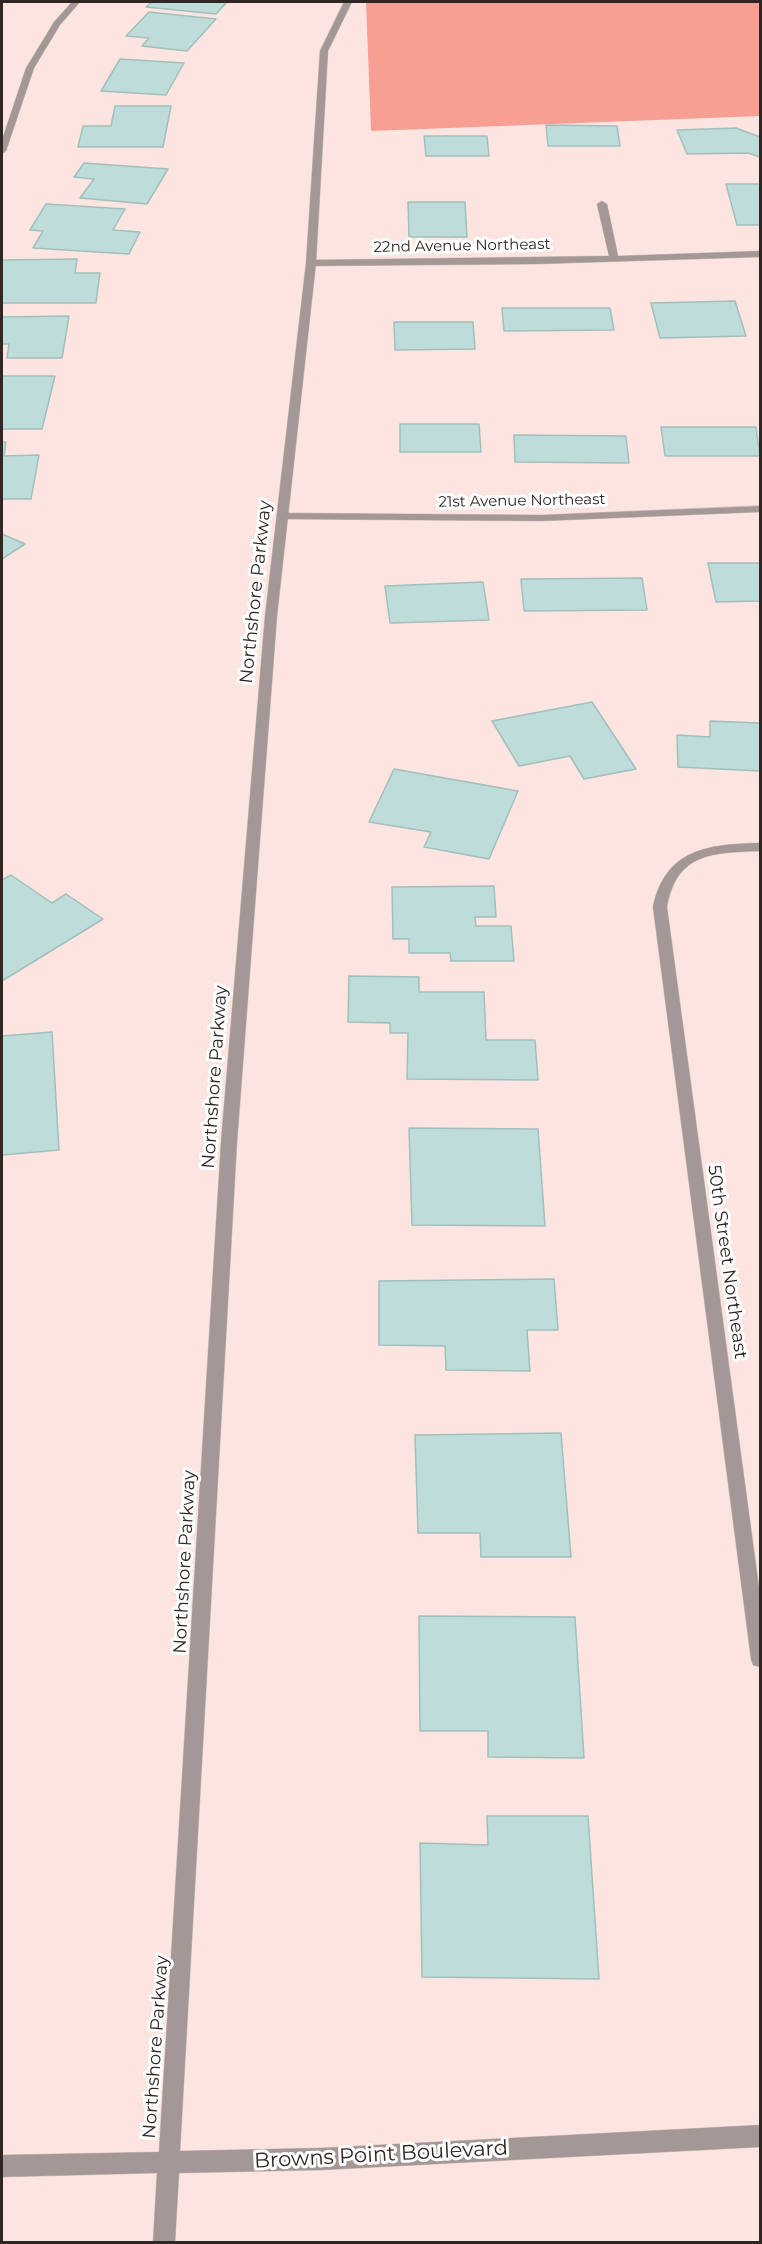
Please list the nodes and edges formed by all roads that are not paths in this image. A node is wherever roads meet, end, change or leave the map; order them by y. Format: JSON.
{"nodes":[{"id":1,"x":76,"y":2,"type":"edge"},
{"id":2,"x":348,"y":2,"type":"edge"},
{"id":3,"x":2,"y":148,"type":"edge"},
{"id":4,"x":602,"y":204,"type":"dead end"},
{"id":5,"x":760,"y":254,"type":"edge"},
{"id":6,"x":614,"y":257,"type":"junction"},
{"id":7,"x":311,"y":263,"type":"junction"},
{"id":8,"x":760,"y":509,"type":"edge"},
{"id":9,"x":284,"y":516,"type":"junction"},
{"id":10,"x":760,"y":847,"type":"edge"},
{"id":11,"x":755,"y":1575,"type":"edge"},
{"id":12,"x":760,"y":1659,"type":"edge"},
{"id":13,"x":760,"y":2136,"type":"edge"},
{"id":14,"x":168,"y":2163,"type":"junction"},
{"id":15,"x":2,"y":2166,"type":"edge"},
{"id":16,"x":164,"y":2242,"type":"edge"}],
"edges":[{"from":1,"to":3,"type":"street"},
{"from":2,"to":7,"type":"street","name":"Northshore Parkway"},
{"from":4,"to":6,"type":"street"},
{"from":5,"to":6,"type":"street","name":"22nd Avenue Northeast"},
{"from":6,"to":7,"type":"street","name":"22nd Avenue Northeast"},
{"from":7,"to":9,"type":"street","name":"Northshore Parkway"},
{"from":8,"to":9,"type":"street","name":"21st Avenue Northeast"},
{"from":9,"to":14,"type":"street","name":"Northshore Parkway"},
{"from":10,"to":11,"type":"street","name":"50th Street Northeast"},
{"from":11,"to":12,"type":"street","name":"50th Street Northeast"},
{"from":13,"to":14,"type":"street","name":"Browns Point Boulevard"},
{"from":14,"to":15,"type":"street","name":"Browns Point Boulevard"},
{"from":14,"to":16,"type":"street","name":"Northshore Parkway"}]}
